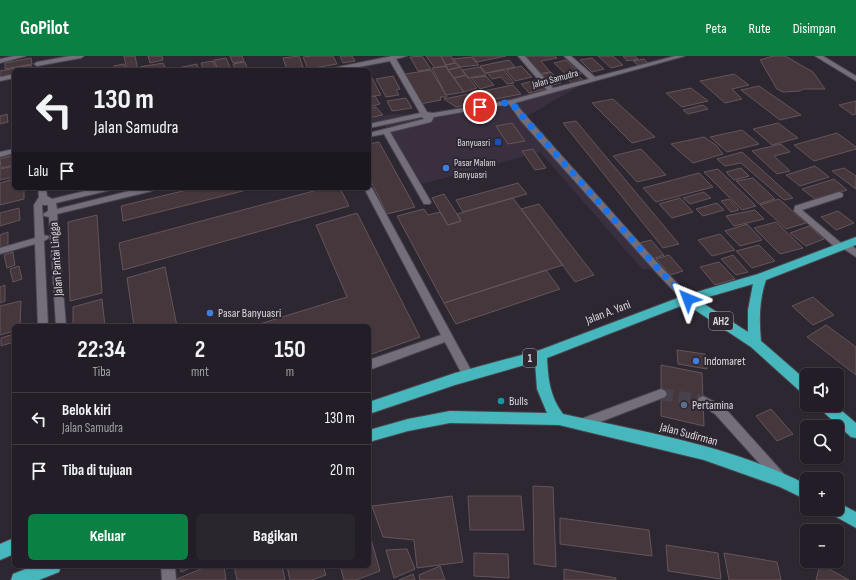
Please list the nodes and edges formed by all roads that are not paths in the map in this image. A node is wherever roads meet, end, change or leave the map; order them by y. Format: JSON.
{"nodes":[{"id":1,"x":23,"y":56,"type":"edge"},
{"id":2,"x":38,"y":56,"type":"edge"},
{"id":3,"x":81,"y":56,"type":"edge"},
{"id":4,"x":404,"y":56,"type":"edge"},
{"id":5,"x":521,"y":56,"type":"edge"},
{"id":6,"x":567,"y":56,"type":"edge"},
{"id":7,"x":682,"y":56,"type":"edge"},
{"id":8,"x":818,"y":56,"type":"edge"},
{"id":9,"x":392,"y":58,"type":"junction"},
{"id":10,"x":661,"y":58,"type":"edge"},
{"id":11,"x":0,"y":61,"type":"edge"},
{"id":12,"x":38,"y":67,"type":"edge"},
{"id":13,"x":343,"y":68,"type":"edge"},
{"id":14,"x":12,"y":76,"type":"edge"},
{"id":15,"x":0,"y":79,"type":"edge"},
{"id":16,"x":593,"y":79,"type":"junction"},
{"id":17,"x":856,"y":79,"type":"edge"},
{"id":18,"x":551,"y":90,"type":"junction"},
{"id":19,"x":511,"y":102,"type":"junction"},
{"id":20,"x":429,"y":116,"type":"junction"},
{"id":21,"x":371,"y":126,"type":"edge"},
{"id":22,"x":386,"y":131,"type":"junction"},
{"id":23,"x":371,"y":135,"type":"edge"},
{"id":24,"x":12,"y":152,"type":"edge"},
{"id":25,"x":0,"y":155,"type":"edge"},
{"id":26,"x":100,"y":190,"type":"edge"},
{"id":27,"x":144,"y":190,"type":"edge"},
{"id":28,"x":369,"y":190,"type":"edge"},
{"id":29,"x":839,"y":195,"type":"dead end"},
{"id":30,"x":41,"y":197,"type":"edge"},
{"id":31,"x":52,"y":202,"type":"junction"},
{"id":32,"x":427,"y":202,"type":"dead end"},
{"id":33,"x":52,"y":212,"type":"junction"},
{"id":34,"x":39,"y":216,"type":"junction"},
{"id":35,"x":53,"y":236,"type":"junction"},
{"id":36,"x":39,"y":239,"type":"junction"},
{"id":37,"x":847,"y":244,"type":"edge"},
{"id":38,"x":0,"y":251,"type":"edge"},
{"id":39,"x":856,"y":254,"type":"edge"},
{"id":40,"x":761,"y":277,"type":"junction"},
{"id":41,"x":688,"y":299,"type":"junction"},
{"id":42,"x":43,"y":324,"type":"edge"},
{"id":43,"x":61,"y":324,"type":"edge"},
{"id":44,"x":447,"y":337,"type":"junction"},
{"id":45,"x":755,"y":343,"type":"junction"},
{"id":46,"x":541,"y":355,"type":"junction"},
{"id":47,"x":371,"y":363,"type":"edge"},
{"id":48,"x":468,"y":375,"type":"junction"},
{"id":49,"x":800,"y":383,"type":"edge"},
{"id":50,"x":661,"y":394,"type":"tunnel mouth"},
{"id":51,"x":703,"y":401,"type":"tunnel mouth"},
{"id":52,"x":371,"y":407,"type":"edge"},
{"id":53,"x":833,"y":412,"type":"edge"},
{"id":54,"x":559,"y":419,"type":"junction"},
{"id":55,"x":582,"y":424,"type":"junction"},
{"id":56,"x":856,"y":432,"type":"edge"},
{"id":57,"x":371,"y":435,"type":"edge"},
{"id":58,"x":784,"y":481,"type":"junction"},
{"id":59,"x":800,"y":490,"type":"edge"},
{"id":60,"x":844,"y":513,"type":"edge"},
{"id":61,"x":856,"y":520,"type":"edge"},
{"id":62,"x":12,"y":547,"type":"edge"},
{"id":63,"x":0,"y":552,"type":"edge"},
{"id":64,"x":47,"y":568,"type":"edge"},
{"id":65,"x":168,"y":568,"type":"edge"},
{"id":66,"x":19,"y":580,"type":"edge"},
{"id":67,"x":169,"y":580,"type":"edge"}],
"edges":[{"from":1,"to":11,"type":"street"},
{"from":2,"to":12,"type":"street"},
{"from":3,"to":12,"type":"street"},
{"from":4,"to":9,"type":"street"},
{"from":5,"to":18,"type":"street"},
{"from":6,"to":16,"type":"street"},
{"from":7,"to":10,"type":"street","name":"Jalan Samudra"},
{"from":8,"to":17,"type":"street"},
{"from":9,"to":13,"type":"street"},
{"from":9,"to":20,"type":"street"},
{"from":10,"to":16,"type":"street","name":"Jalan Samudra"},
{"from":14,"to":15,"type":"street"},
{"from":16,"to":18,"type":"street","name":"Jalan Samudra"},
{"from":18,"to":19,"type":"street","name":"Jalan Samudra"},
{"from":19,"to":20,"type":"street","name":"Jalan Samudra"},
{"from":19,"to":41,"type":"street"},
{"from":20,"to":21,"type":"street","name":"Jalan Samudra"},
{"from":20,"to":22,"type":"street","name":"Jalan Samudra"},
{"from":22,"to":23,"type":"street","name":"Jalan Samudra"},
{"from":22,"to":32,"type":"street"},
{"from":24,"to":25,"type":"street"},
{"from":26,"to":31,"type":"street"},
{"from":27,"to":33,"type":"street"},
{"from":28,"to":44,"type":"street"},
{"from":29,"to":37,"type":"street"},
{"from":30,"to":31,"type":"street","name":"Jalan Pantai Lingga"},
{"from":30,"to":34,"type":"street","name":"Jalan Pantai Lingga"},
{"from":31,"to":33,"type":"street","name":"Jalan Pantai Lingga"},
{"from":33,"to":34,"type":"street"},
{"from":33,"to":35,"type":"street","name":"Jalan Pantai Lingga"},
{"from":34,"to":36,"type":"street","name":"Jalan Pantai Lingga"},
{"from":35,"to":36,"type":"street"},
{"from":35,"to":43,"type":"street","name":"Jalan Pantai Lingga"},
{"from":36,"to":38,"type":"street"},
{"from":36,"to":42,"type":"street","name":"Jalan Pantai Lingga"},
{"from":37,"to":39,"type":"street"},
{"from":37,"to":40,"type":"highway","name":"Jalan A. Yani","number":"1"},
{"from":40,"to":41,"type":"highway","name":"Jalan A. Yani","number":"1"},
{"from":40,"to":45,"type":"highway"},
{"from":41,"to":45,"type":"highway","number":"AH2"},
{"from":41,"to":46,"type":"highway","name":"Jalan A. Yani","number":"1"},
{"from":44,"to":47,"type":"street"},
{"from":44,"to":48,"type":"street"},
{"from":45,"to":49,"type":"highway"},
{"from":46,"to":48,"type":"highway","name":"Jalan A. Yani","number":"1"},
{"from":46,"to":54,"type":"highway"},
{"from":48,"to":52,"type":"highway","name":"Jalan A. Yani","number":"1"},
{"from":50,"to":55,"type":"street"},
{"from":51,"to":58,"type":"street"},
{"from":53,"to":56,"type":"highway"},
{"from":54,"to":55,"type":"highway","name":"Jalan Sudirman"},
{"from":54,"to":57,"type":"highway"},
{"from":55,"to":58,"type":"highway","name":"Jalan Sudirman"},
{"from":58,"to":59,"type":"highway","name":"Jalan Sudirman"},
{"from":60,"to":61,"type":"highway"},
{"from":62,"to":63,"type":"highway"},
{"from":64,"to":66,"type":"highway"},
{"from":65,"to":67,"type":"street"}]}
